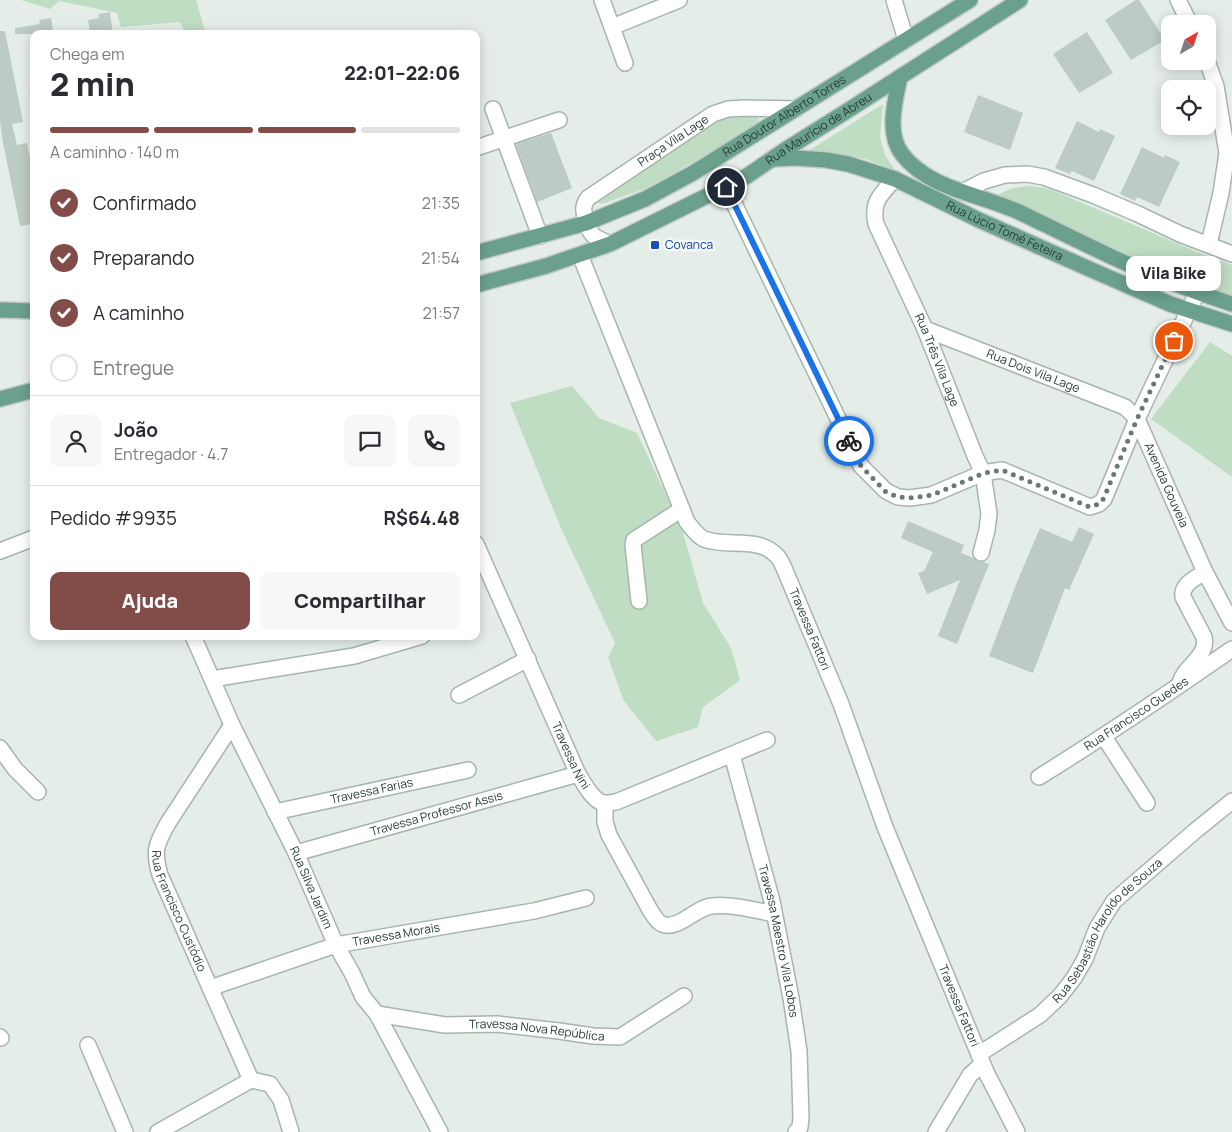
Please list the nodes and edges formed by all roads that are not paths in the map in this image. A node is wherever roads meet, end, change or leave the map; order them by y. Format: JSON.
{"nodes":[{"id":1,"x":602,"y":0,"type":"edge"},
{"id":2,"x":679,"y":0,"type":"edge"},
{"id":3,"x":894,"y":0,"type":"edge"},
{"id":4,"x":970,"y":0,"type":"edge"},
{"id":5,"x":1020,"y":0,"type":"edge"},
{"id":6,"x":1178,"y":0,"type":"edge"},
{"id":7,"x":1186,"y":15,"type":"edge"},
{"id":8,"x":612,"y":27,"type":"junction"},
{"id":9,"x":906,"y":40,"type":"junction"},
{"id":10,"x":625,"y":64,"type":"dead end"},
{"id":11,"x":1210,"y":70,"type":"edge"},
{"id":12,"x":900,"y":77,"type":"junction"},
{"id":13,"x":492,"y":109,"type":"dead end"},
{"id":14,"x":796,"y":109,"type":"junction"},
{"id":15,"x":559,"y":120,"type":"dead end"},
{"id":16,"x":503,"y":139,"type":"junction"},
{"id":17,"x":480,"y":147,"type":"edge"},
{"id":18,"x":772,"y":159,"type":"junction"},
{"id":19,"x":895,"y":179,"type":"junction"},
{"id":20,"x":726,"y":187,"type":"junction"},
{"id":21,"x":962,"y":192,"type":"junction"},
{"id":22,"x":586,"y":224,"type":"junction"},
{"id":23,"x":540,"y":236,"type":"junction"},
{"id":24,"x":610,"y":244,"type":"junction"},
{"id":25,"x":1209,"y":244,"type":"junction"},
{"id":26,"x":480,"y":252,"type":"edge"},
{"id":27,"x":1232,"y":254,"type":"edge"},
{"id":28,"x":580,"y":255,"type":"junction"},
{"id":29,"x":480,"y":284,"type":"edge"},
{"id":30,"x":1197,"y":293,"type":"junction"},
{"id":31,"x":1232,"y":304,"type":"edge"},
{"id":32,"x":1190,"y":309,"type":"junction"},
{"id":33,"x":0,"y":310,"type":"edge"},
{"id":34,"x":30,"y":311,"type":"edge"},
{"id":35,"x":1232,"y":324,"type":"edge"},
{"id":36,"x":925,"y":329,"type":"junction"},
{"id":37,"x":30,"y":391,"type":"edge"},
{"id":38,"x":0,"y":399,"type":"edge"},
{"id":39,"x":1137,"y":419,"type":"junction"},
{"id":40,"x":984,"y":473,"type":"junction"},
{"id":41,"x":682,"y":508,"type":"junction"},
{"id":42,"x":30,"y":540,"type":"edge"},
{"id":43,"x":0,"y":551,"type":"edge"},
{"id":44,"x":981,"y":553,"type":"dead end"},
{"id":45,"x":480,"y":555,"type":"edge"},
{"id":46,"x":1205,"y":572,"type":"junction"},
{"id":47,"x":639,"y":601,"type":"dead end"},
{"id":48,"x":1232,"y":623,"type":"edge"},
{"id":49,"x":195,"y":640,"type":"edge"},
{"id":50,"x":408,"y":640,"type":"edge"},
{"id":51,"x":1232,"y":649,"type":"edge"},
{"id":52,"x":528,"y":659,"type":"junction"},
{"id":53,"x":212,"y":679,"type":"junction"},
{"id":54,"x":1179,"y":687,"type":"junction"},
{"id":55,"x":459,"y":695,"type":"dead end"},
{"id":56,"x":232,"y":724,"type":"junction"},
{"id":57,"x":1104,"y":737,"type":"junction"},
{"id":58,"x":767,"y":740,"type":"dead end"},
{"id":59,"x":0,"y":748,"type":"edge"},
{"id":60,"x":732,"y":754,"type":"junction"},
{"id":61,"x":468,"y":770,"type":"dead end"},
{"id":62,"x":578,"y":774,"type":"junction"},
{"id":63,"x":1039,"y":776,"type":"dead end"},
{"id":64,"x":38,"y":792,"type":"dead end"},
{"id":65,"x":1232,"y":801,"type":"edge"},
{"id":66,"x":604,"y":803,"type":"junction"},
{"id":67,"x":1147,"y":803,"type":"dead end"},
{"id":68,"x":275,"y":812,"type":"junction"},
{"id":69,"x":296,"y":853,"type":"junction"},
{"id":70,"x":586,"y":898,"type":"dead end"},
{"id":71,"x":774,"y":914,"type":"junction"},
{"id":72,"x":336,"y":944,"type":"junction"},
{"id":73,"x":210,"y":988,"type":"junction"},
{"id":74,"x":684,"y":996,"type":"dead end"},
{"id":75,"x":377,"y":1014,"type":"junction"},
{"id":76,"x":88,"y":1045,"type":"dead end"},
{"id":77,"x":980,"y":1059,"type":"junction"},
{"id":78,"x":251,"y":1080,"type":"junction"},
{"id":79,"x":125,"y":1132,"type":"edge"},
{"id":80,"x":158,"y":1132,"type":"edge"},
{"id":81,"x":291,"y":1132,"type":"edge"},
{"id":82,"x":440,"y":1132,"type":"edge"},
{"id":83,"x":796,"y":1132,"type":"edge"},
{"id":84,"x":936,"y":1132,"type":"edge"},
{"id":85,"x":1017,"y":1132,"type":"edge"}],
"edges":[{"from":1,"to":8,"type":"street"},
{"from":2,"to":8,"type":"street"},
{"from":3,"to":9,"type":"street"},
{"from":4,"to":9,"type":"main road","name":"Rua Doutor Alberto Torres"},
{"from":5,"to":12,"type":"main road","name":"Rua Maurício de Abreu"},
{"from":6,"to":7,"type":"street"},
{"from":8,"to":10,"type":"street"},
{"from":9,"to":14,"type":"main road","name":"Rua Doutor Alberto Torres"},
{"from":11,"to":25,"type":"street"},
{"from":12,"to":18,"type":"main road","name":"Rua Maurício de Abreu"},
{"from":12,"to":21,"type":"main road","name":"Rua Lúcio Tomé Feteira"},
{"from":13,"to":16,"type":"street"},
{"from":14,"to":22,"type":"main road","name":"Rua Doutor Alberto Torres"},
{"from":14,"to":22,"type":"street","name":"Praça Vila Lage"},
{"from":15,"to":16,"type":"street"},
{"from":16,"to":17,"type":"street"},
{"from":16,"to":23,"type":"street"},
{"from":18,"to":19,"type":"main road","name":"Rua Lúcio Tomé Feteira"},
{"from":18,"to":20,"type":"main road","name":"Rua Maurício de Abreu"},
{"from":19,"to":32,"type":"main road","name":"Rua Lúcio Tomé Feteira"},
{"from":19,"to":36,"type":"street","name":"Rua Três Vila Lage"},
{"from":20,"to":24,"type":"main road","name":"Rua Maurício de Abreu"},
{"from":20,"to":40,"type":"street"},
{"from":21,"to":25,"type":"street"},
{"from":21,"to":30,"type":"main road","name":"Rua Lúcio Tomé Feteira"},
{"from":22,"to":23,"type":"main road","name":"Rua Doutor Alberto Torres"},
{"from":22,"to":24,"type":"street"},
{"from":23,"to":26,"type":"main road","name":"Rua Doutor Alberto Torres"},
{"from":24,"to":28,"type":"main road","name":"Rua Maurício de Abreu"},
{"from":25,"to":27,"type":"street"},
{"from":28,"to":29,"type":"main road","name":"Rua Maurício de Abreu"},
{"from":28,"to":41,"type":"street","name":"Travessa Fattori"},
{"from":30,"to":31,"type":"main road","name":"Rua Lúcio Tomé Feteira"},
{"from":30,"to":32,"type":"street"},
{"from":32,"to":35,"type":"main road","name":"Rua Lúcio Tomé Feteira"},
{"from":32,"to":39,"type":"street"},
{"from":33,"to":34,"type":"main road"},
{"from":36,"to":39,"type":"street","name":"Rua Dois Vila Lage"},
{"from":36,"to":40,"type":"street","name":"Rua Três Vila Lage"},
{"from":37,"to":38,"type":"main road"},
{"from":39,"to":40,"type":"street"},
{"from":39,"to":46,"type":"street","name":"Avenida Gouveia"},
{"from":40,"to":44,"type":"street","name":"Rua Três Vila Lage"},
{"from":41,"to":47,"type":"street"},
{"from":41,"to":77,"type":"street","name":"Travessa Fattori"},
{"from":42,"to":43,"type":"street"},
{"from":45,"to":52,"type":"street","name":"Travessa Nini"},
{"from":46,"to":48,"type":"street","name":"Avenida Gouveia"},
{"from":46,"to":54,"type":"street"},
{"from":49,"to":53,"type":"street","name":"Rua Silva Jardim"},
{"from":50,"to":53,"type":"street"},
{"from":51,"to":54,"type":"street","name":"Rua Francisco Guedes"},
{"from":52,"to":55,"type":"street"},
{"from":52,"to":62,"type":"street","name":"Travessa Nini"},
{"from":53,"to":56,"type":"street","name":"Rua Silva Jardim"},
{"from":54,"to":57,"type":"street","name":"Rua Francisco Guedes"},
{"from":56,"to":68,"type":"street","name":"Rua Silva Jardim"},
{"from":56,"to":73,"type":"street","name":"Rua Francisco Custódio"},
{"from":57,"to":63,"type":"street","name":"Rua Francisco Guedes"},
{"from":57,"to":67,"type":"street"},
{"from":58,"to":60,"type":"street"},
{"from":59,"to":64,"type":"street"},
{"from":60,"to":66,"type":"street"},
{"from":60,"to":71,"type":"street","name":"Travessa Maestro Vila Lobos"},
{"from":61,"to":68,"type":"street","name":"Travessa Farias"},
{"from":62,"to":66,"type":"street","name":"Travessa Nini"},
{"from":62,"to":69,"type":"street","name":"Travessa Professor Assis"},
{"from":65,"to":77,"type":"street","name":"Rua Sebastião Haroldo de Souza"},
{"from":66,"to":71,"type":"street"},
{"from":68,"to":69,"type":"street","name":"Rua Silva Jardim"},
{"from":69,"to":72,"type":"street","name":"Rua Silva Jardim"},
{"from":70,"to":72,"type":"street","name":"Travessa Morais"},
{"from":71,"to":83,"type":"street","name":"Travessa Maestro Vila Lobos"},
{"from":72,"to":73,"type":"street","name":"Travessa Morais"},
{"from":72,"to":75,"type":"street","name":"Rua Silva Jardim"},
{"from":73,"to":78,"type":"street","name":"Rua Francisco Custódio"},
{"from":74,"to":75,"type":"street","name":"Travessa Nova República"},
{"from":75,"to":82,"type":"street","name":"Rua Silva Jardim"},
{"from":76,"to":79,"type":"street"},
{"from":77,"to":84,"type":"street"},
{"from":77,"to":85,"type":"street","name":"Travessa Fattori"},
{"from":78,"to":80,"type":"street"},
{"from":78,"to":81,"type":"street"}]}
